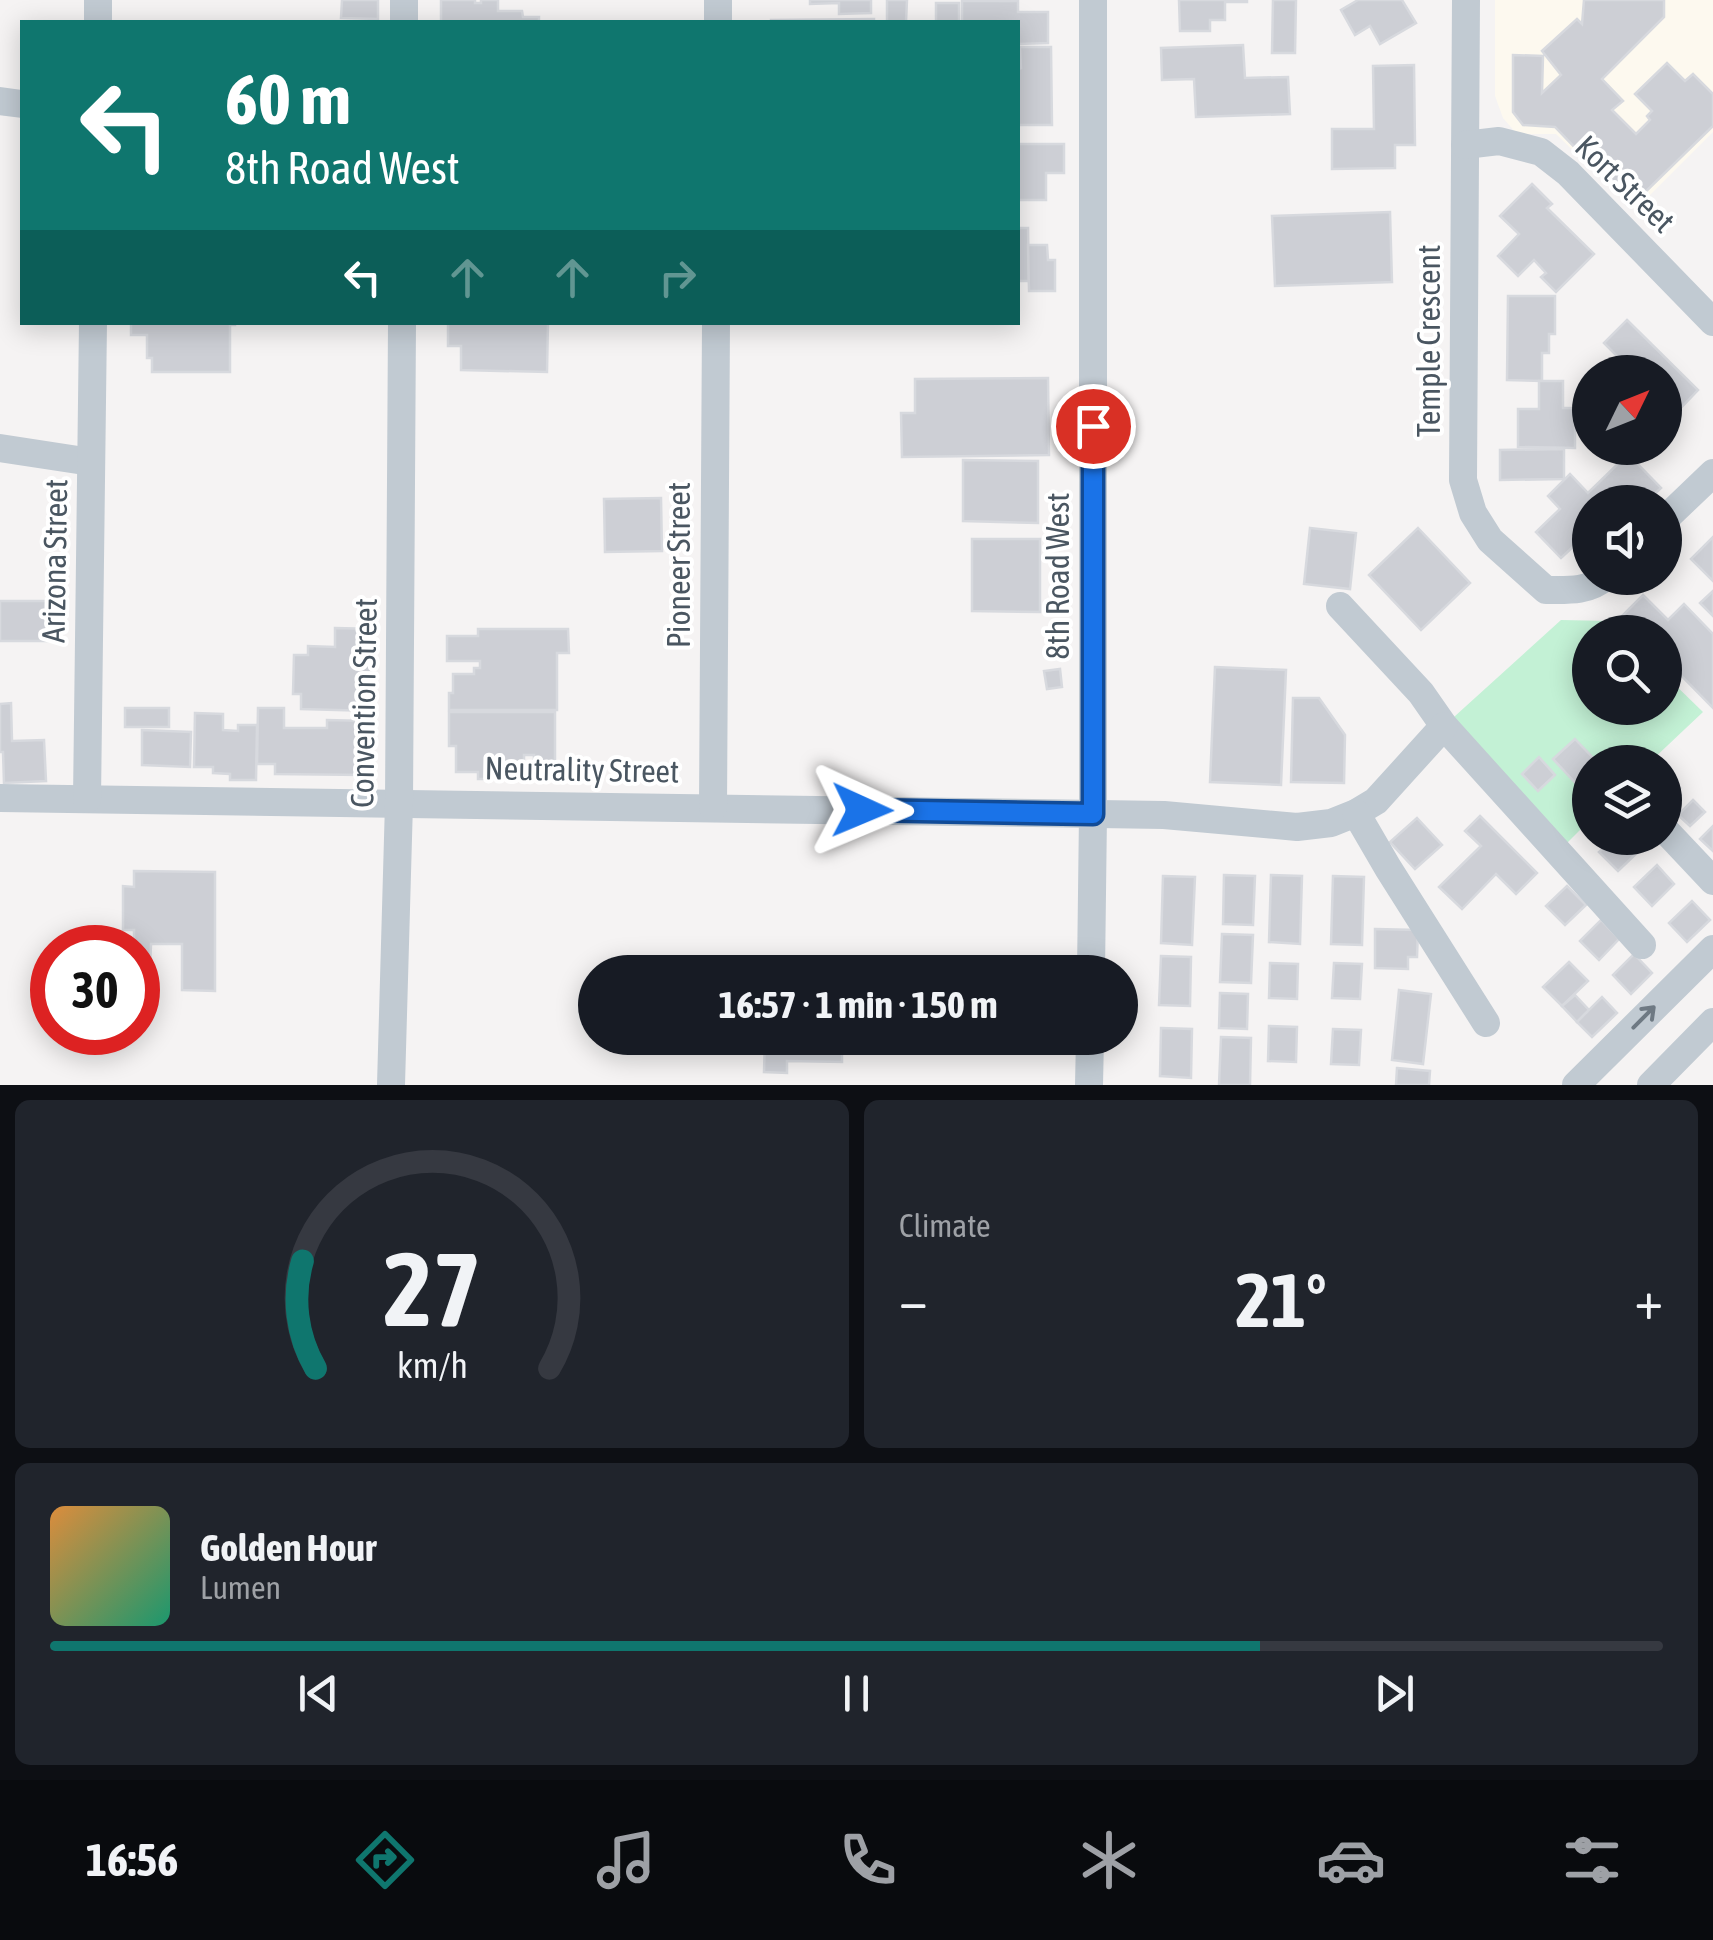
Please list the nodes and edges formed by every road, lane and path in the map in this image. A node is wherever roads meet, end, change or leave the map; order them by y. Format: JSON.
{"nodes":[{"id":1,"x":1093,"y":0,"type":"edge"},
{"id":2,"x":1466,"y":0,"type":"edge"},
{"id":3,"x":1465,"y":145,"type":"junction"},
{"id":4,"x":1713,"y":322,"type":"edge"},
{"id":5,"x":93,"y":325,"type":"edge"},
{"id":6,"x":402,"y":325,"type":"edge"},
{"id":7,"x":716,"y":325,"type":"edge"},
{"id":8,"x":0,"y":448,"type":"edge"},
{"id":9,"x":91,"y":462,"type":"junction"},
{"id":10,"x":1713,"y":473,"type":"edge"},
{"id":11,"x":1682,"y":503,"type":"edge"},
{"id":12,"x":1572,"y":590,"type":"edge"},
{"id":13,"x":1340,"y":606,"type":"dead end"},
{"id":14,"x":1444,"y":726,"type":"junction"},
{"id":15,"x":0,"y":798,"type":"edge"},
{"id":16,"x":87,"y":800,"type":"junction"},
{"id":17,"x":398,"y":803,"type":"junction"},
{"id":18,"x":713,"y":807,"type":"junction"},
{"id":19,"x":1356,"y":813,"type":"junction"},
{"id":20,"x":1093,"y":814,"type":"junction"},
{"id":21,"x":1682,"y":848,"type":"edge"},
{"id":22,"x":1713,"y":881,"type":"edge"},
{"id":23,"x":1642,"y":945,"type":"dead end"},
{"id":24,"x":1713,"y":949,"type":"edge"},
{"id":25,"x":1091,"y":955,"type":"edge"},
{"id":26,"x":1713,"y":1022,"type":"edge"},
{"id":27,"x":1486,"y":1023,"type":"dead end"},
{"id":28,"x":1090,"y":1055,"type":"edge"},
{"id":29,"x":391,"y":1085,"type":"edge"},
{"id":30,"x":1089,"y":1085,"type":"edge"},
{"id":31,"x":1576,"y":1085,"type":"edge"},
{"id":32,"x":1650,"y":1085,"type":"edge"}],
"edges":[{"from":1,"to":20,"type":"street","name":"8th Road West"},
{"from":2,"to":3,"type":"street","name":"Temple Crescent"},
{"from":3,"to":4,"type":"street","name":"Kort Street"},
{"from":3,"to":12,"type":"street","name":"Temple Crescent"},
{"from":5,"to":9,"type":"street","name":"Arizona Street"},
{"from":6,"to":17,"type":"street","name":"Convention Street"},
{"from":7,"to":18,"type":"street","name":"Pioneer Street"},
{"from":8,"to":9,"type":"street"},
{"from":9,"to":16,"type":"street","name":"Arizona Street"},
{"from":10,"to":11,"type":"street"},
{"from":13,"to":14,"type":"street"},
{"from":14,"to":19,"type":"street"},
{"from":14,"to":23,"type":"street"},
{"from":15,"to":16,"type":"street","name":"Neutrality Street"},
{"from":16,"to":17,"type":"street","name":"Neutrality Street"},
{"from":17,"to":18,"type":"street","name":"Neutrality Street"},
{"from":17,"to":29,"type":"street","name":"Convention Street"},
{"from":18,"to":20,"type":"street","name":"Neutrality Street"},
{"from":19,"to":20,"type":"street","name":"Neutrality Street"},
{"from":19,"to":27,"type":"street"},
{"from":20,"to":25,"type":"street","name":"8th Road West"},
{"from":21,"to":22,"type":"street"},
{"from":31,"to":24,"type":"street","one_way":true},
{"from":26,"to":32,"type":"street"},
{"from":28,"to":30,"type":"street"}]}
